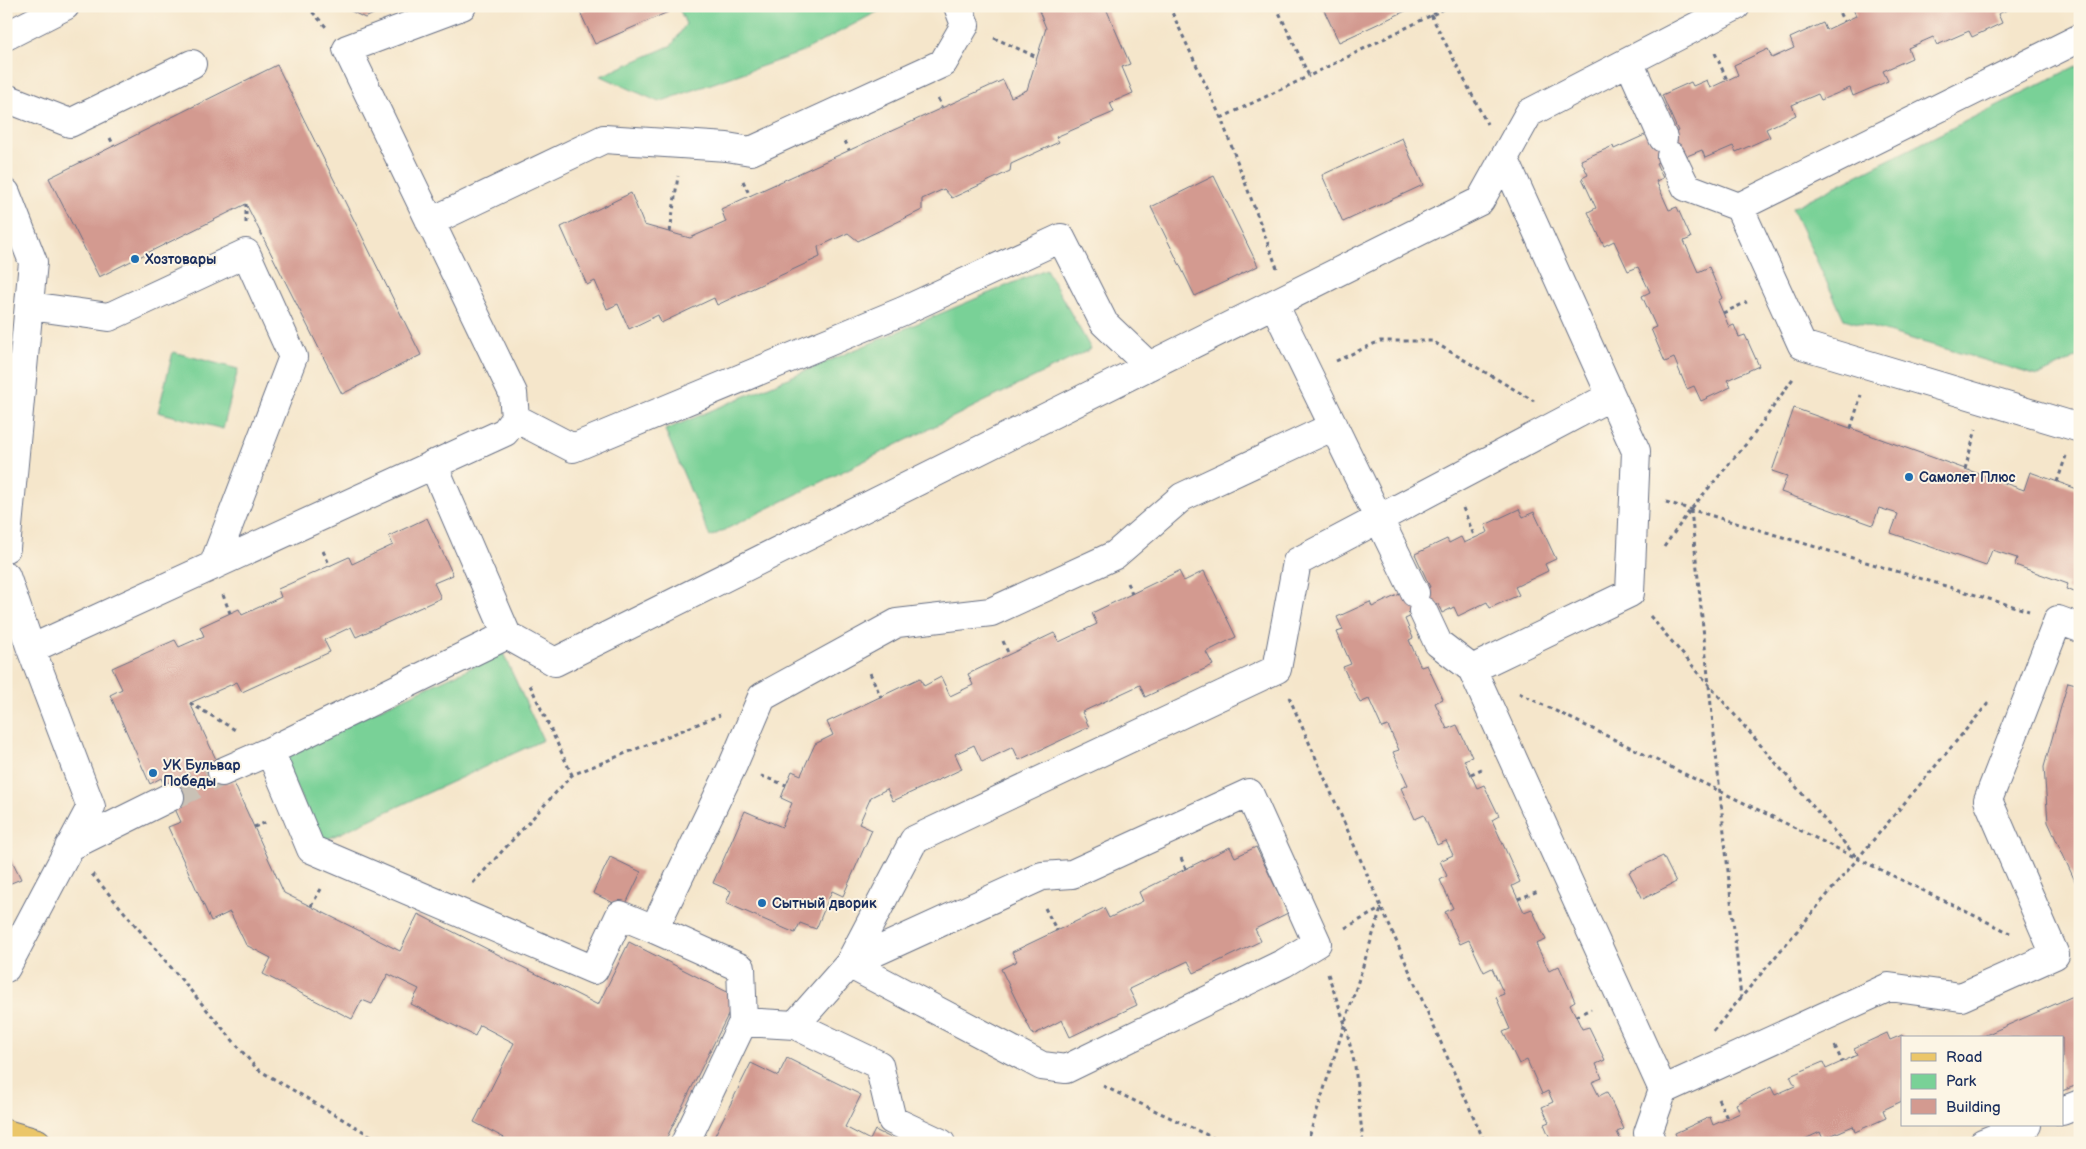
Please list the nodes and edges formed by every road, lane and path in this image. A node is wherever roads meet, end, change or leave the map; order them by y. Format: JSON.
{"nodes":[{"id":1,"x":65,"y":6,"type":"edge"},
{"id":2,"x":462,"y":6,"type":"edge"},
{"id":3,"x":1169,"y":6,"type":"edge"},
{"id":4,"x":1276,"y":6,"type":"edge"},
{"id":5,"x":1450,"y":6,"type":"edge"},
{"id":6,"x":1736,"y":6,"type":"edge"},
{"id":7,"x":1836,"y":6,"type":"edge"},
{"id":8,"x":1431,"y":15,"type":"junction"},
{"id":9,"x":962,"y":16,"type":"edge"},
{"id":10,"x":1844,"y":22,"type":"dead end"},
{"id":11,"x":6,"y":36,"type":"edge"},
{"id":12,"x":2080,"y":38,"type":"edge"},
{"id":13,"x":1037,"y":57,"type":"dead end"},
{"id":14,"x":1629,"y":62,"type":"junction"},
{"id":15,"x":192,"y":64,"type":"dead end"},
{"id":16,"x":1309,"y":76,"type":"junction"},
{"id":17,"x":6,"y":98,"type":"edge"},
{"id":18,"x":1221,"y":118,"type":"junction"},
{"id":19,"x":683,"y":145,"type":"junction"},
{"id":20,"x":1504,"y":158,"type":"junction"},
{"id":21,"x":6,"y":193,"type":"edge"},
{"id":22,"x":1739,"y":207,"type":"junction"},
{"id":23,"x":430,"y":222,"type":"junction"},
{"id":24,"x":670,"y":232,"type":"dead end"},
{"id":25,"x":1281,"y":300,"type":"junction"},
{"id":26,"x":30,"y":306,"type":"junction"},
{"id":27,"x":1802,"y":345,"type":"junction"},
{"id":28,"x":1149,"y":366,"type":"junction"},
{"id":29,"x":1308,"y":373,"type":"junction"},
{"id":30,"x":1611,"y":396,"type":"junction"},
{"id":31,"x":1985,"y":400,"type":"junction"},
{"id":32,"x":515,"y":418,"type":"junction"},
{"id":33,"x":1566,"y":420,"type":"junction"},
{"id":34,"x":1334,"y":426,"type":"junction"},
{"id":35,"x":2080,"y":428,"type":"edge"},
{"id":36,"x":433,"y":464,"type":"junction"},
{"id":37,"x":1965,"y":469,"type":"dead end"},
{"id":38,"x":1634,"y":492,"type":"junction"},
{"id":39,"x":1691,"y":509,"type":"junction"},
{"id":40,"x":1379,"y":519,"type":"junction"},
{"id":41,"x":6,"y":548,"type":"edge"},
{"id":42,"x":1662,"y":549,"type":"dead end"},
{"id":43,"x":213,"y":566,"type":"junction"},
{"id":44,"x":6,"y":576,"type":"edge"},
{"id":45,"x":1630,"y":593,"type":"junction"},
{"id":46,"x":2069,"y":624,"type":"edge"},
{"id":47,"x":507,"y":635,"type":"junction"},
{"id":48,"x":31,"y":649,"type":"junction"},
{"id":49,"x":1277,"y":669,"type":"junction"},
{"id":50,"x":1472,"y":669,"type":"junction"},
{"id":51,"x":527,"y":679,"type":"dead end"},
{"id":52,"x":1709,"y":685,"type":"junction"},
{"id":53,"x":1516,"y":691,"type":"dead end"},
{"id":54,"x":1996,"y":695,"type":"dead end"},
{"id":55,"x":762,"y":697,"type":"junction"},
{"id":56,"x":190,"y":703,"type":"dead end"},
{"id":57,"x":270,"y":751,"type":"junction"},
{"id":58,"x":222,"y":772,"type":"tunnel mouth"},
{"id":59,"x":572,"y":775,"type":"junction"},
{"id":60,"x":1720,"y":791,"type":"junction"},
{"id":61,"x":170,"y":797,"type":"tunnel mouth"},
{"id":62,"x":70,"y":847,"type":"junction"},
{"id":63,"x":1858,"y":859,"type":"junction"},
{"id":64,"x":450,"y":908,"type":"junction"},
{"id":65,"x":1382,"y":908,"type":"junction"},
{"id":66,"x":654,"y":929,"type":"junction"},
{"id":67,"x":2010,"y":933,"type":"dead end"},
{"id":68,"x":1317,"y":944,"type":"junction"},
{"id":69,"x":850,"y":964,"type":"junction"},
{"id":70,"x":6,"y":968,"type":"edge"},
{"id":71,"x":1741,"y":998,"type":"junction"},
{"id":72,"x":743,"y":1022,"type":"junction"},
{"id":73,"x":1345,"y":1024,"type":"junction"},
{"id":74,"x":794,"y":1025,"type":"junction"},
{"id":75,"x":1711,"y":1033,"type":"dead end"},
{"id":76,"x":1066,"y":1069,"type":"junction"},
{"id":77,"x":1663,"y":1090,"type":"junction"},
{"id":78,"x":2080,"y":1104,"type":"edge"},
{"id":79,"x":2064,"y":1110,"type":"edge"},
{"id":80,"x":2025,"y":1126,"type":"edge"},
{"id":81,"x":6,"y":1134,"type":"edge"},
{"id":82,"x":37,"y":1143,"type":"edge"},
{"id":83,"x":383,"y":1143,"type":"edge"},
{"id":84,"x":685,"y":1143,"type":"edge"},
{"id":85,"x":941,"y":1143,"type":"edge"},
{"id":86,"x":1224,"y":1143,"type":"edge"},
{"id":87,"x":1307,"y":1143,"type":"edge"},
{"id":88,"x":1363,"y":1143,"type":"edge"},
{"id":89,"x":1485,"y":1143,"type":"edge"},
{"id":90,"x":1652,"y":1143,"type":"edge"},
{"id":91,"x":1984,"y":1143,"type":"edge"}],
"edges":[{"from":1,"to":11,"type":"lane"},
{"from":2,"to":23,"type":"lane"},
{"from":3,"to":18,"type":"path"},
{"from":4,"to":16,"type":"path"},
{"from":5,"to":8,"type":"path"},
{"from":6,"to":14,"type":"lane"},
{"from":7,"to":10,"type":"path"},
{"from":8,"to":16,"type":"path"},
{"from":8,"to":20,"type":"path"},
{"from":9,"to":13,"type":"path"},
{"from":9,"to":19,"type":"lane"},
{"from":12,"to":22,"type":"lane"},
{"from":14,"to":20,"type":"lane"},
{"from":14,"to":22,"type":"lane"},
{"from":15,"to":17,"type":"lane"},
{"from":16,"to":18,"type":"path"},
{"from":18,"to":25,"type":"path"},
{"from":19,"to":23,"type":"lane"},
{"from":19,"to":24,"type":"path"},
{"from":20,"to":25,"type":"lane"},
{"from":20,"to":30,"type":"lane"},
{"from":21,"to":26,"type":"lane"},
{"from":22,"to":27,"type":"lane"},
{"from":23,"to":32,"type":"lane"},
{"from":25,"to":28,"type":"lane"},
{"from":25,"to":29,"type":"lane"},
{"from":26,"to":41,"type":"lane"},
{"from":26,"to":43,"type":"lane"},
{"from":27,"to":31,"type":"lane"},
{"from":27,"to":39,"type":"path"},
{"from":28,"to":32,"type":"lane"},
{"from":28,"to":47,"type":"lane"},
{"from":29,"to":33,"type":"path"},
{"from":29,"to":34,"type":"lane"},
{"from":30,"to":33,"type":"lane"},
{"from":30,"to":38,"type":"lane"},
{"from":31,"to":35,"type":"lane"},
{"from":31,"to":37,"type":"path"},
{"from":32,"to":36,"type":"lane"},
{"from":33,"to":40,"type":"lane"},
{"from":34,"to":40,"type":"lane"},
{"from":34,"to":55,"type":"lane"},
{"from":36,"to":43,"type":"lane"},
{"from":36,"to":47,"type":"lane"},
{"from":38,"to":39,"type":"path"},
{"from":38,"to":45,"type":"lane"},
{"from":39,"to":42,"type":"path"},
{"from":39,"to":46,"type":"path"},
{"from":39,"to":52,"type":"path"},
{"from":40,"to":49,"type":"lane"},
{"from":40,"to":50,"type":"lane"},
{"from":43,"to":48,"type":"lane"},
{"from":44,"to":48,"type":"lane"},
{"from":45,"to":50,"type":"lane"},
{"from":45,"to":52,"type":"path"},
{"from":46,"to":77,"type":"lane"},
{"from":47,"to":57,"type":"lane"},
{"from":48,"to":62,"type":"lane"},
{"from":49,"to":65,"type":"path"},
{"from":49,"to":69,"type":"lane"},
{"from":50,"to":77,"type":"lane"},
{"from":51,"to":59,"type":"path"},
{"from":52,"to":60,"type":"path"},
{"from":52,"to":63,"type":"path"},
{"from":53,"to":60,"type":"path"},
{"from":54,"to":63,"type":"path"},
{"from":55,"to":59,"type":"path"},
{"from":55,"to":66,"type":"lane"},
{"from":56,"to":57,"type":"path"},
{"from":57,"to":58,"type":"lane"},
{"from":57,"to":64,"type":"lane"},
{"from":59,"to":64,"type":"path"},
{"from":60,"to":63,"type":"path"},
{"from":60,"to":71,"type":"path"},
{"from":61,"to":62,"type":"lane"},
{"from":62,"to":70,"type":"lane"},
{"from":62,"to":83,"type":"path"},
{"from":63,"to":67,"type":"path"},
{"from":63,"to":71,"type":"path"},
{"from":64,"to":66,"type":"lane"},
{"from":65,"to":68,"type":"path"},
{"from":65,"to":73,"type":"path"},
{"from":65,"to":89,"type":"path"},
{"from":66,"to":72,"type":"lane"},
{"from":68,"to":69,"type":"lane"},
{"from":68,"to":73,"type":"path"},
{"from":68,"to":76,"type":"lane"},
{"from":69,"to":74,"type":"lane"},
{"from":69,"to":76,"type":"lane"},
{"from":71,"to":75,"type":"path"},
{"from":72,"to":74,"type":"lane"},
{"from":72,"to":84,"type":"lane"},
{"from":73,"to":87,"type":"path"},
{"from":73,"to":88,"type":"path"},
{"from":74,"to":85,"type":"lane"},
{"from":76,"to":86,"type":"path"},
{"from":77,"to":90,"type":"lane"},
{"from":78,"to":79,"type":"lane"},
{"from":80,"to":91,"type":"lane"},
{"from":81,"to":82,"type":"main road"}]}
